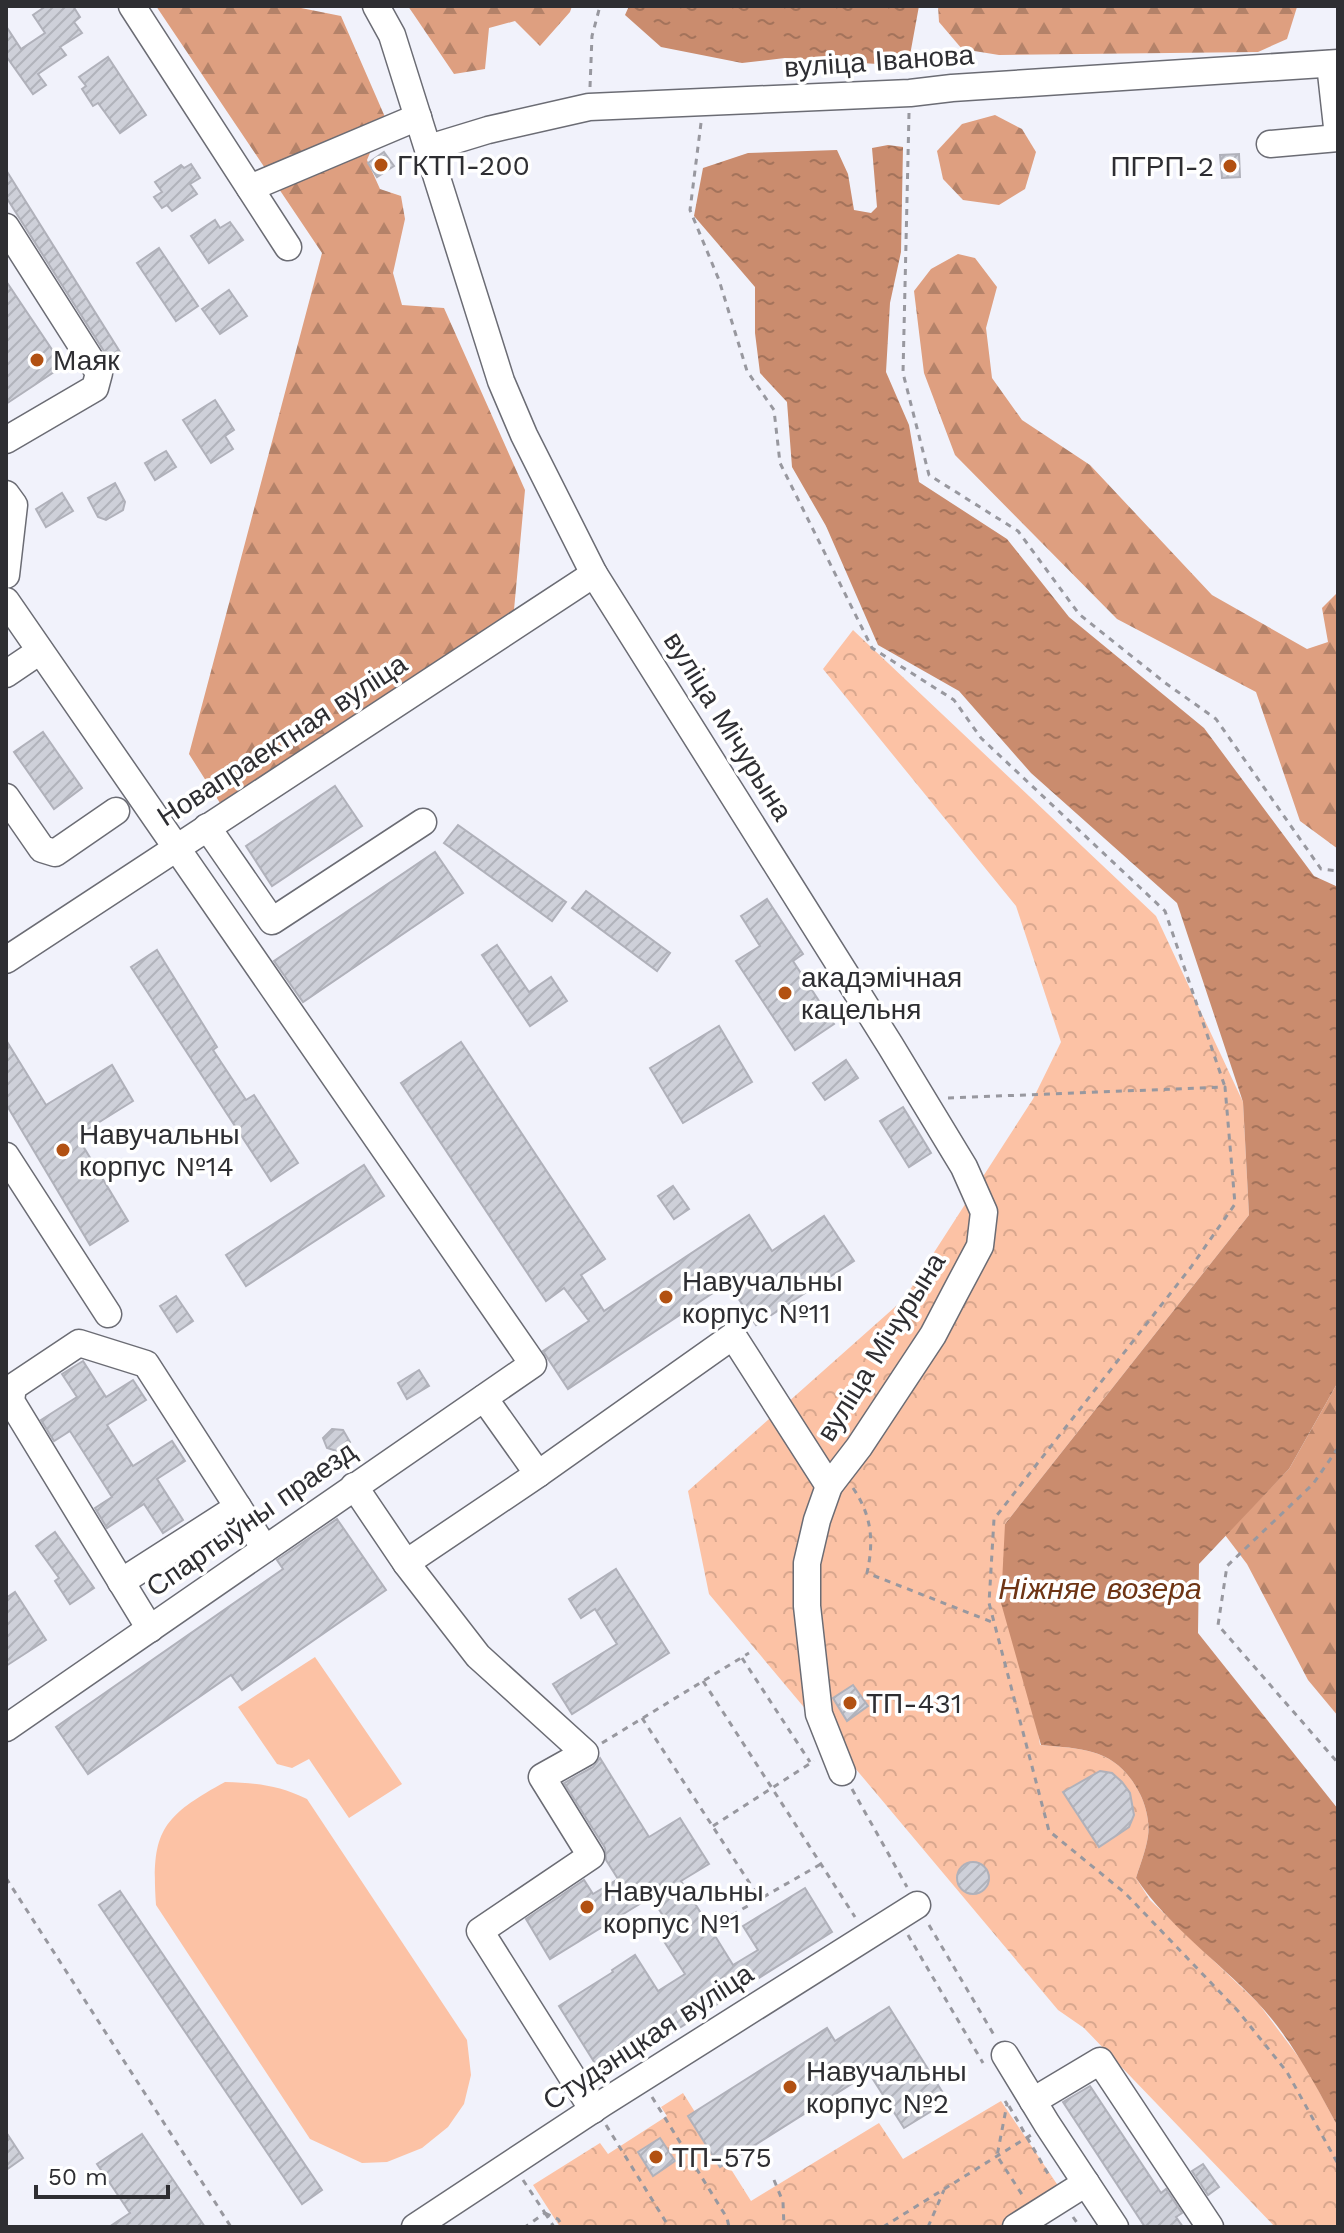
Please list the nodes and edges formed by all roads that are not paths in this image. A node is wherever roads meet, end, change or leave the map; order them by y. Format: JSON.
{"nodes":[{"id":1,"x":132,"y":6,"type":"edge"},
{"id":2,"x":376,"y":6,"type":"edge"},
{"id":3,"x":1334,"y":64,"type":"edge"},
{"id":4,"x":418,"y":117,"type":"junction"},
{"id":5,"x":1338,"y":137,"type":"edge"},
{"id":6,"x":1270,"y":144,"type":"dead end"},
{"id":7,"x":429,"y":148,"type":"junction"},
{"id":8,"x":250,"y":188,"type":"junction"},
{"id":9,"x":6,"y":227,"type":"edge"},
{"id":10,"x":288,"y":247,"type":"dead end"},
{"id":11,"x":6,"y":440,"type":"edge"},
{"id":12,"x":6,"y":494,"type":"edge"},
{"id":13,"x":594,"y":574,"type":"junction"},
{"id":14,"x":6,"y":575,"type":"edge"},
{"id":15,"x":6,"y":601,"type":"edge"},
{"id":16,"x":40,"y":651,"type":"junction"},
{"id":17,"x":6,"y":674,"type":"edge"},
{"id":18,"x":6,"y":797,"type":"edge"},
{"id":19,"x":116,"y":811,"type":"dead end"},
{"id":20,"x":423,"y":822,"type":"dead end"},
{"id":21,"x":207,"y":827,"type":"junction"},
{"id":22,"x":175,"y":848,"type":"junction"},
{"id":23,"x":6,"y":960,"type":"edge"},
{"id":24,"x":6,"y":1156,"type":"edge"},
{"id":25,"x":108,"y":1314,"type":"dead end"},
{"id":26,"x":484,"y":1398,"type":"junction"},
{"id":27,"x":538,"y":1474,"type":"junction"},
{"id":28,"x":833,"y":1481,"type":"junction"},
{"id":29,"x":354,"y":1486,"type":"junction"},
{"id":30,"x":238,"y":1507,"type":"junction"},
{"id":31,"x":265,"y":1549,"type":"junction"},
{"id":32,"x":406,"y":1563,"type":"junction"},
{"id":33,"x":121,"y":1582,"type":"junction"},
{"id":34,"x":150,"y":1629,"type":"junction"},
{"id":35,"x":6,"y":1728,"type":"edge"},
{"id":36,"x":837,"y":1760,"type":"road end"},
{"id":37,"x":907,"y":1910,"type":"road end"},
{"id":38,"x":994,"y":2059,"type":"road end"},
{"id":39,"x":1020,"y":2102,"type":"junction"},
{"id":40,"x":594,"y":2109,"type":"junction"},
{"id":41,"x":1086,"y":2183,"type":"junction"},
{"id":42,"x":1026,"y":2221,"type":"edge"},
{"id":43,"x":415,"y":2227,"type":"edge"},
{"id":44,"x":1115,"y":2227,"type":"edge"},
{"id":45,"x":1210,"y":2227,"type":"edge"}],
"edges":[{"from":1,"to":8,"type":"street"},
{"from":2,"to":4,"type":"street","name":"вуліца Мічурына"},
{"from":3,"to":5,"type":"street"},
{"from":3,"to":7,"type":"street","name":"вуліца Іванова"},
{"from":4,"to":7,"type":"street","name":"вуліца Мічурына"},
{"from":4,"to":8,"type":"street"},
{"from":5,"to":6,"type":"street"},
{"from":7,"to":13,"type":"street","name":"вуліца Мічурына"},
{"from":8,"to":10,"type":"street"},
{"from":9,"to":11,"type":"street"},
{"from":12,"to":14,"type":"street"},
{"from":13,"to":21,"type":"street","name":"Новапраектная вуліца"},
{"from":13,"to":28,"type":"street","name":"вуліца Мічурына"},
{"from":15,"to":16,"type":"street"},
{"from":16,"to":17,"type":"street"},
{"from":16,"to":22,"type":"street"},
{"from":18,"to":19,"type":"street"},
{"from":20,"to":21,"type":"street"},
{"from":21,"to":22,"type":"street","name":"Новапраектная вуліца"},
{"from":22,"to":23,"type":"street","name":"Новапраектная вуліца"},
{"from":22,"to":26,"type":"street","name":"Спартыўны праезд"},
{"from":24,"to":25,"type":"street"},
{"from":26,"to":27,"type":"street"},
{"from":26,"to":29,"type":"street","name":"Спартыўны праезд"},
{"from":27,"to":28,"type":"street"},
{"from":27,"to":32,"type":"street"},
{"from":28,"to":36,"type":"street","name":"вуліца Мічурына"},
{"from":29,"to":31,"type":"street","name":"Спартыўны праезд"},
{"from":29,"to":32,"type":"street"},
{"from":30,"to":31,"type":"street"},
{"from":30,"to":33,"type":"street"},
{"from":30,"to":33,"type":"street"},
{"from":31,"to":34,"type":"street","name":"Спартыўны праезд"},
{"from":32,"to":40,"type":"street"},
{"from":33,"to":34,"type":"street"},
{"from":34,"to":35,"type":"street","name":"Спартыўны праезд"},
{"from":37,"to":40,"type":"street","name":"Студэнцкая вуліца"},
{"from":38,"to":39,"type":"street"},
{"from":39,"to":41,"type":"street"},
{"from":39,"to":45,"type":"street"},
{"from":40,"to":43,"type":"street","name":"Студэнцкая вуліца"},
{"from":41,"to":42,"type":"street"},
{"from":41,"to":44,"type":"street"}]}
